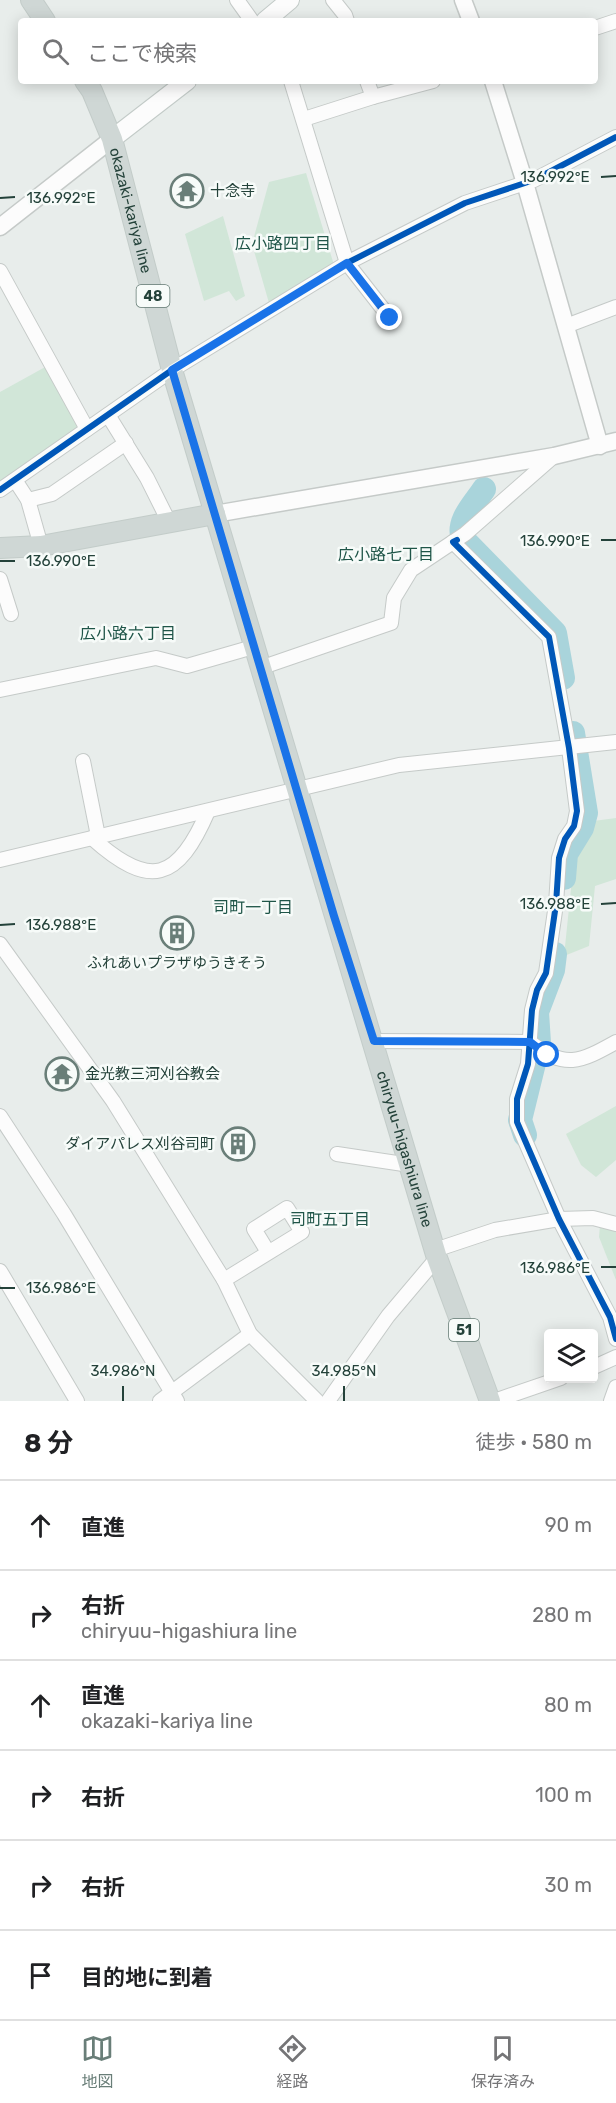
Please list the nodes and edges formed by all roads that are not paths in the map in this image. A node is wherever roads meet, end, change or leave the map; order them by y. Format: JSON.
{"nodes":[{"id":1,"x":31,"y":0,"type":"edge"},
{"id":2,"x":237,"y":0,"type":"edge"},
{"id":3,"x":290,"y":0,"type":"edge"},
{"id":4,"x":333,"y":0,"type":"edge"},
{"id":5,"x":464,"y":0,"type":"edge"},
{"id":6,"x":43,"y":18,"type":"edge"},
{"id":7,"x":250,"y":18,"type":"edge"},
{"id":8,"x":269,"y":18,"type":"edge"},
{"id":9,"x":346,"y":18,"type":"edge"},
{"id":10,"x":470,"y":18,"type":"edge"},
{"id":11,"x":616,"y":21,"type":"edge"},
{"id":12,"x":598,"y":27,"type":"edge"},
{"id":13,"x":87,"y":84,"type":"edge"},
{"id":14,"x":183,"y":84,"type":"edge"},
{"id":15,"x":292,"y":84,"type":"edge"},
{"id":16,"x":369,"y":84,"type":"edge"},
{"id":17,"x":422,"y":84,"type":"edge"},
{"id":18,"x":494,"y":84,"type":"edge"},
{"id":19,"x":373,"y":97,"type":"junction"},
{"id":20,"x":304,"y":119,"type":"junction"},
{"id":21,"x":616,"y":138,"type":"edge"},
{"id":22,"x":112,"y":139,"type":"junction"},
{"id":23,"x":525,"y":183,"type":"junction"},
{"id":24,"x":0,"y":227,"type":"edge"},
{"id":25,"x":347,"y":263,"type":"junction"},
{"id":26,"x":0,"y":271,"type":"edge"},
{"id":27,"x":616,"y":308,"type":"edge"},
{"id":28,"x":390,"y":318,"type":"dead end"},
{"id":29,"x":566,"y":326,"type":"junction"},
{"id":30,"x":172,"y":370,"type":"junction"},
{"id":31,"x":108,"y":415,"type":"junction"},
{"id":32,"x":87,"y":429,"type":"junction"},
{"id":33,"x":126,"y":443,"type":"junction"},
{"id":34,"x":612,"y":444,"type":"edge"},
{"id":35,"x":555,"y":456,"type":"junction"},
{"id":36,"x":15,"y":480,"type":"junction"},
{"id":37,"x":0,"y":490,"type":"edge"},
{"id":38,"x":28,"y":500,"type":"junction"},
{"id":39,"x":215,"y":514,"type":"junction"},
{"id":40,"x":169,"y":522,"type":"junction"},
{"id":41,"x":459,"y":539,"type":"junction"},
{"id":42,"x":41,"y":546,"type":"junction"},
{"id":43,"x":0,"y":548,"type":"edge"},
{"id":44,"x":0,"y":579,"type":"edge"},
{"id":45,"x":11,"y":614,"type":"dead end"},
{"id":46,"x":253,"y":647,"type":"junction"},
{"id":47,"x":260,"y":668,"type":"junction"},
{"id":48,"x":0,"y":690,"type":"edge"},
{"id":49,"x":616,"y":742,"type":"edge"},
{"id":50,"x":574,"y":747,"type":"junction"},
{"id":51,"x":83,"y":761,"type":"dead end"},
{"id":52,"x":296,"y":789,"type":"junction"},
{"id":53,"x":208,"y":811,"type":"junction"},
{"id":54,"x":95,"y":837,"type":"junction"},
{"id":55,"x":0,"y":860,"type":"edge"},
{"id":56,"x":0,"y":944,"type":"edge"},
{"id":57,"x":374,"y":1041,"type":"junction"},
{"id":58,"x":616,"y":1042,"type":"edge"},
{"id":59,"x":531,"y":1043,"type":"junction"},
{"id":60,"x":0,"y":1116,"type":"edge"},
{"id":61,"x":337,"y":1154,"type":"dead end"},
{"id":62,"x":410,"y":1165,"type":"junction"},
{"id":63,"x":564,"y":1219,"type":"junction"},
{"id":64,"x":616,"y":1224,"type":"edge"},
{"id":65,"x":268,"y":1252,"type":"dead end"},
{"id":66,"x":436,"y":1254,"type":"junction"},
{"id":67,"x":0,"y":1271,"type":"edge"},
{"id":68,"x":224,"y":1280,"type":"junction"},
{"id":69,"x":612,"y":1316,"type":"edge"},
{"id":70,"x":250,"y":1334,"type":"junction"},
{"id":71,"x":616,"y":1339,"type":"edge"},
{"id":72,"x":616,"y":1357,"type":"edge"},
{"id":73,"x":598,"y":1365,"type":"edge"},
{"id":74,"x":546,"y":1383,"type":"edge"},
{"id":75,"x":616,"y":1387,"type":"edge"},
{"id":76,"x":175,"y":1397,"type":"edge"},
{"id":77,"x":77,"y":1401,"type":"edge"},
{"id":78,"x":160,"y":1401,"type":"edge"},
{"id":79,"x":317,"y":1401,"type":"edge"},
{"id":80,"x":328,"y":1401,"type":"edge"},
{"id":81,"x":492,"y":1401,"type":"edge"},
{"id":82,"x":611,"y":1401,"type":"edge"}],
"edges":[{"from":1,"to":6,"type":"main road"},
{"from":2,"to":7,"type":"street"},
{"from":3,"to":8,"type":"main road"},
{"from":4,"to":9,"type":"street"},
{"from":5,"to":10,"type":"street"},
{"from":11,"to":12,"type":"street"},
{"from":13,"to":22,"type":"main road","name":"okazaki-kariya line","number":"48"},
{"from":14,"to":22,"type":"main road"},
{"from":15,"to":20,"type":"street"},
{"from":16,"to":19,"type":"street"},
{"from":17,"to":19,"type":"street"},
{"from":18,"to":23,"type":"street"},
{"from":19,"to":20,"type":"street"},
{"from":20,"to":25,"type":"street"},
{"from":21,"to":23,"type":"street"},
{"from":22,"to":24,"type":"street"},
{"from":22,"to":30,"type":"main road","name":"okazaki-kariya line","number":"48"},
{"from":23,"to":25,"type":"street"},
{"from":23,"to":29,"type":"street"},
{"from":25,"to":28,"type":"street"},
{"from":25,"to":30,"type":"street"},
{"from":26,"to":32,"type":"street"},
{"from":27,"to":29,"type":"street"},
{"from":29,"to":34,"type":"street"},
{"from":30,"to":31,"type":"street"},
{"from":30,"to":39,"type":"main road","name":"okazaki-kariya line","number":"48"},
{"from":31,"to":32,"type":"street"},
{"from":31,"to":33,"type":"street"},
{"from":32,"to":36,"type":"street"},
{"from":33,"to":38,"type":"street"},
{"from":33,"to":40,"type":"street"},
{"from":34,"to":35,"type":"street"},
{"from":35,"to":39,"type":"street"},
{"from":35,"to":41,"type":"street"},
{"from":36,"to":37,"type":"street"},
{"from":36,"to":38,"type":"street"},
{"from":38,"to":42,"type":"street"},
{"from":39,"to":40,"type":"main road"},
{"from":39,"to":46,"type":"main road","name":"chiryuu-higashiura line","number":"51"},
{"from":40,"to":42,"type":"main road"},
{"from":41,"to":47,"type":"street"},
{"from":41,"to":50,"type":"street"},
{"from":42,"to":43,"type":"main road"},
{"from":44,"to":45,"type":"street"},
{"from":46,"to":47,"type":"main road","name":"chiryuu-higashiura line","number":"51"},
{"from":46,"to":48,"type":"street"},
{"from":47,"to":52,"type":"main road","name":"chiryuu-higashiura line","number":"51"},
{"from":49,"to":50,"type":"street"},
{"from":50,"to":52,"type":"street"},
{"from":50,"to":59,"type":"street"},
{"from":51,"to":54,"type":"street"},
{"from":52,"to":53,"type":"street"},
{"from":52,"to":57,"type":"main road","name":"chiryuu-higashiura line","number":"51"},
{"from":53,"to":54,"type":"street"},
{"from":53,"to":54,"type":"street"},
{"from":54,"to":55,"type":"street"},
{"from":56,"to":68,"type":"street"},
{"from":57,"to":59,"type":"street"},
{"from":57,"to":62,"type":"main road","name":"chiryuu-higashiura line","number":"51"},
{"from":58,"to":59,"type":"street"},
{"from":59,"to":63,"type":"street"},
{"from":60,"to":76,"type":"street"},
{"from":61,"to":62,"type":"street"},
{"from":62,"to":66,"type":"main road","name":"chiryuu-higashiura line","number":"51"},
{"from":63,"to":64,"type":"street"},
{"from":63,"to":66,"type":"street"},
{"from":63,"to":69,"type":"street"},
{"from":65,"to":68,"type":"street"},
{"from":66,"to":80,"type":"street"},
{"from":66,"to":81,"type":"main road","name":"chiryuu-higashiura line","number":"51"},
{"from":67,"to":77,"type":"street"},
{"from":68,"to":70,"type":"street"},
{"from":69,"to":71,"type":"street"},
{"from":70,"to":76,"type":"street"},
{"from":70,"to":79,"type":"street"},
{"from":72,"to":73,"type":"street"},
{"from":74,"to":81,"type":"street"},
{"from":75,"to":82,"type":"street"},
{"from":76,"to":78,"type":"street"}]}
